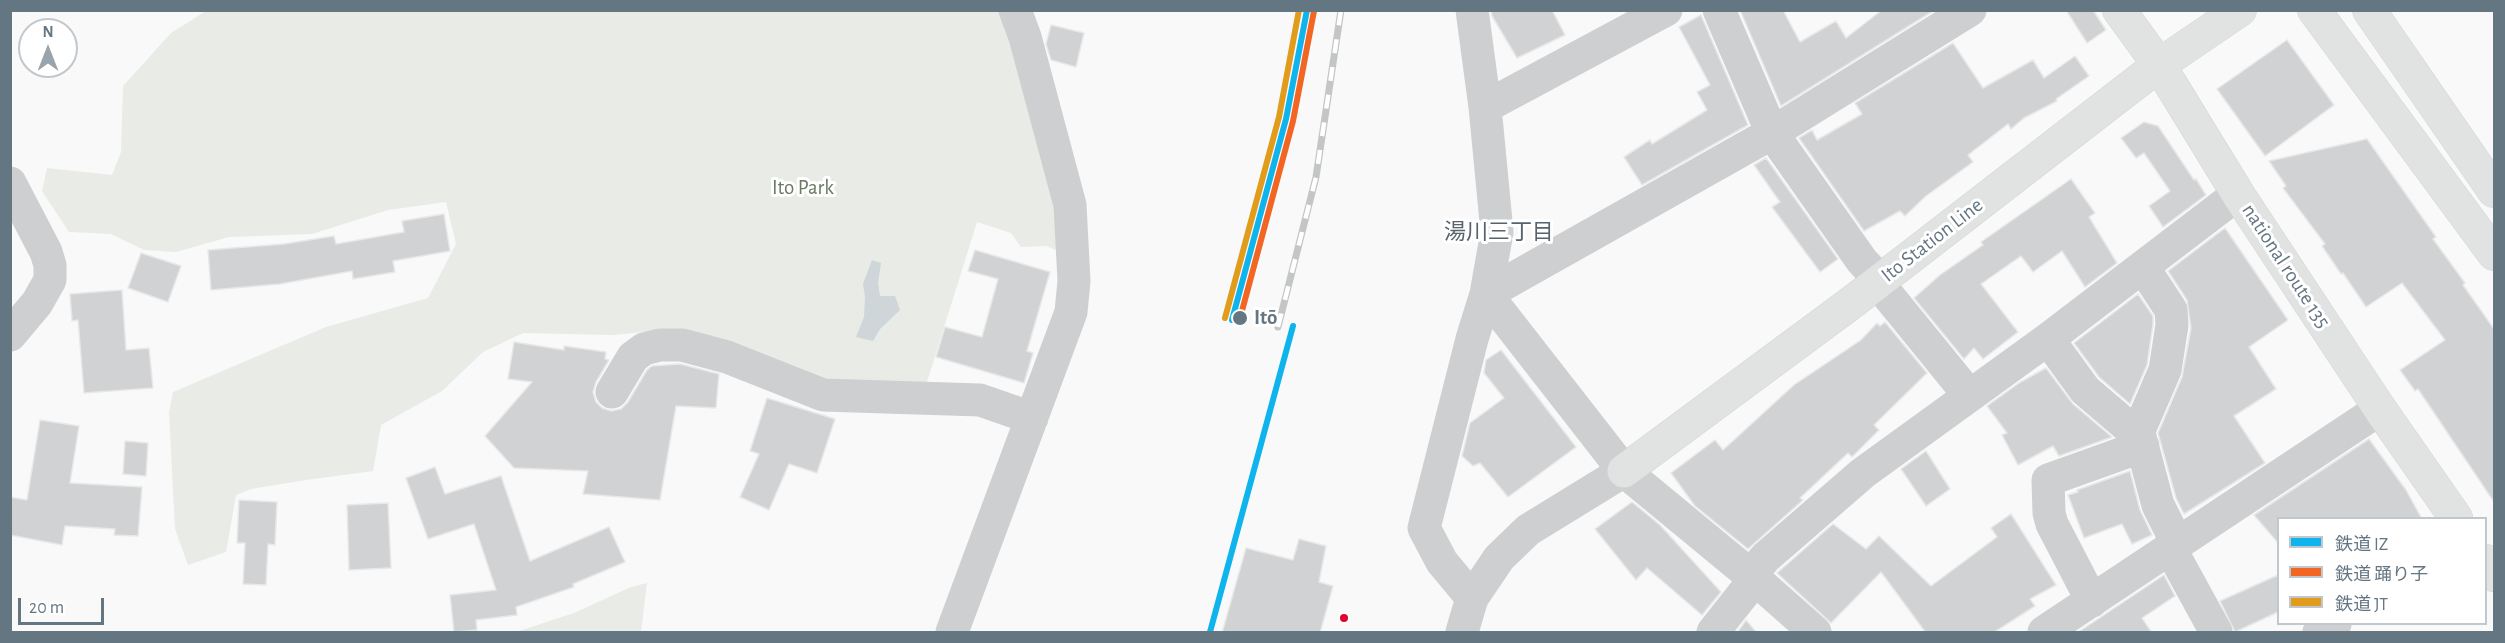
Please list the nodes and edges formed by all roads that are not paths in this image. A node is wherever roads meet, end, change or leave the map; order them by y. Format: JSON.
{"nodes":[{"id":1,"x":1472,"y":10,"type":"edge"},
{"id":2,"x":1666,"y":10,"type":"edge"},
{"id":3,"x":1719,"y":10,"type":"edge"},
{"id":4,"x":1970,"y":10,"type":"edge"},
{"id":5,"x":2119,"y":10,"type":"edge"},
{"id":6,"x":2240,"y":10,"type":"edge"},
{"id":7,"x":2314,"y":10,"type":"edge"},
{"id":8,"x":2368,"y":10,"type":"edge"},
{"id":9,"x":1023,"y":19,"type":"edge"},
{"id":10,"x":2159,"y":65,"type":"junction"},
{"id":11,"x":1485,"y":107,"type":"junction"},
{"id":12,"x":1772,"y":133,"type":"junction"},
{"id":13,"x":10,"y":183,"type":"edge"},
{"id":14,"x":2494,"y":191,"type":"edge"},
{"id":15,"x":2238,"y":194,"type":"junction"},
{"id":16,"x":2494,"y":254,"type":"edge"},
{"id":17,"x":2144,"y":267,"type":"junction"},
{"id":18,"x":1880,"y":280,"type":"junction"},
{"id":19,"x":1486,"y":294,"type":"junction"},
{"id":20,"x":10,"y":336,"type":"edge"},
{"id":21,"x":2048,"y":339,"type":"junction"},
{"id":22,"x":612,"y":392,"type":"dead end"},
{"id":23,"x":1969,"y":395,"type":"junction"},
{"id":24,"x":2380,"y":409,"type":"junction"},
{"id":25,"x":1032,"y":418,"type":"junction"},
{"id":26,"x":2140,"y":441,"type":"junction"},
{"id":27,"x":1624,"y":471,"type":"junction"},
{"id":28,"x":2455,"y":517,"type":"edge"},
{"id":29,"x":2174,"y":545,"type":"junction"},
{"id":30,"x":1752,"y":577,"type":"junction"},
{"id":31,"x":1472,"y":598,"type":"junction"},
{"id":32,"x":2092,"y":601,"type":"junction"},
{"id":33,"x":2333,"y":625,"type":"edge"},
{"id":34,"x":952,"y":633,"type":"edge"},
{"id":35,"x":1462,"y":633,"type":"edge"},
{"id":36,"x":1713,"y":633,"type":"edge"},
{"id":37,"x":1815,"y":633,"type":"edge"},
{"id":38,"x":2044,"y":633,"type":"edge"},
{"id":39,"x":2216,"y":633,"type":"edge"},
{"id":40,"x":2319,"y":633,"type":"edge"}],
"edges":[{"from":1,"to":11,"type":"street"},
{"from":2,"to":11,"type":"street"},
{"from":3,"to":12,"type":"street"},
{"from":4,"to":12,"type":"street"},
{"from":5,"to":10,"type":"main road","name":"national route 135"},
{"from":6,"to":10,"type":"main road","name":"Ito Station Line"},
{"from":7,"to":16,"type":"main road"},
{"from":8,"to":14,"type":"main road"},
{"from":9,"to":25,"type":"street"},
{"from":10,"to":15,"type":"main road","name":"national route 135"},
{"from":10,"to":18,"type":"main road","name":"Ito Station Line"},
{"from":11,"to":19,"type":"street"},
{"from":12,"to":18,"type":"street"},
{"from":12,"to":19,"type":"street"},
{"from":13,"to":20,"type":"street"},
{"from":15,"to":17,"type":"street"},
{"from":15,"to":24,"type":"main road","name":"national route 135"},
{"from":17,"to":21,"type":"street"},
{"from":17,"to":26,"type":"street"},
{"from":18,"to":23,"type":"street"},
{"from":18,"to":27,"type":"main road","name":"Ito Station Line"},
{"from":19,"to":27,"type":"street"},
{"from":19,"to":31,"type":"street"},
{"from":21,"to":23,"type":"street"},
{"from":21,"to":26,"type":"street"},
{"from":22,"to":25,"type":"street"},
{"from":23,"to":30,"type":"street"},
{"from":24,"to":28,"type":"main road","name":"national route 135"},
{"from":24,"to":29,"type":"street"},
{"from":25,"to":34,"type":"street"},
{"from":26,"to":29,"type":"street"},
{"from":26,"to":32,"type":"street"},
{"from":27,"to":30,"type":"street"},
{"from":27,"to":31,"type":"street"},
{"from":29,"to":32,"type":"street"},
{"from":29,"to":39,"type":"street"},
{"from":30,"to":36,"type":"street"},
{"from":30,"to":37,"type":"street"},
{"from":31,"to":35,"type":"street"},
{"from":32,"to":38,"type":"street"},
{"from":33,"to":40,"type":"street"}]}
